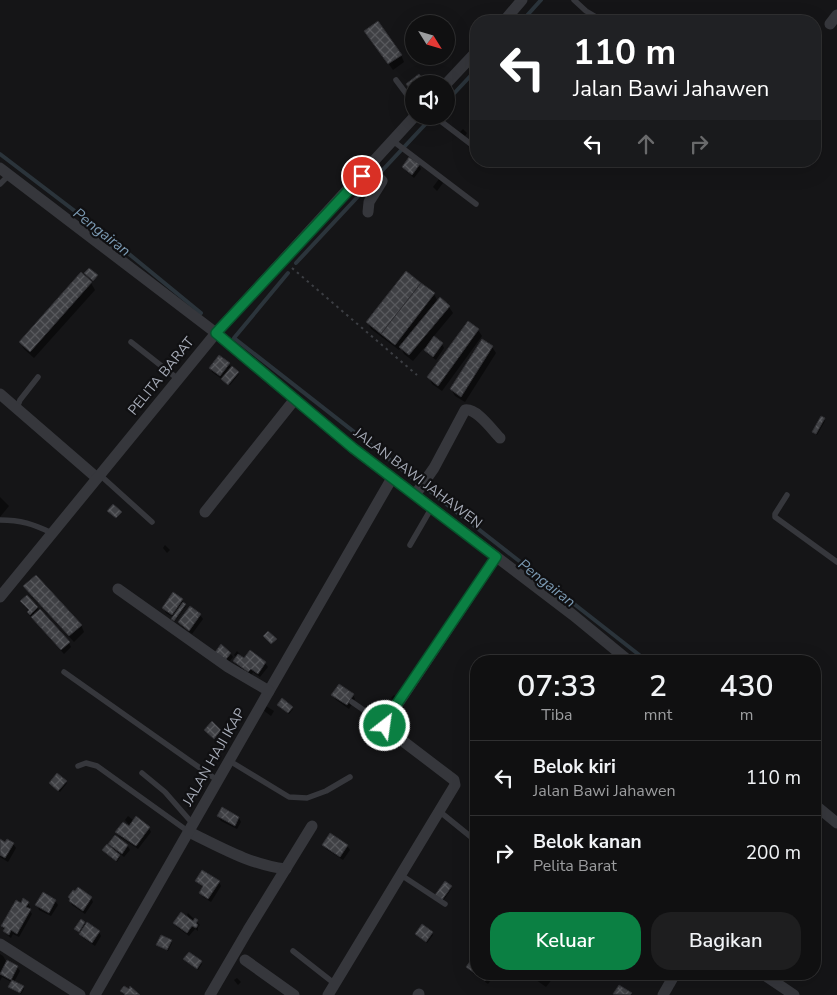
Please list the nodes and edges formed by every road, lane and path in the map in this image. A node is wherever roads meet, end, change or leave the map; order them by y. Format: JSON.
{"nodes":[{"id":1,"x":522,"y":0,"type":"edge"},
{"id":2,"x":574,"y":0,"type":"edge"},
{"id":3,"x":509,"y":15,"type":"edge"},
{"id":4,"x":592,"y":15,"type":"edge"},
{"id":5,"x":470,"y":58,"type":"edge"},
{"id":6,"x":454,"y":75,"type":"edge"},
{"id":7,"x":396,"y":80,"type":"dead end"},
{"id":8,"x":405,"y":92,"type":"edge"},
{"id":9,"x":408,"y":125,"type":"edge"},
{"id":10,"x":446,"y":125,"type":"edge"},
{"id":11,"x":393,"y":141,"type":"junction"},
{"id":12,"x":470,"y":143,"type":"edge"},
{"id":13,"x":369,"y":168,"type":"junction"},
{"id":14,"x":4,"y":171,"type":"edge"},
{"id":15,"x":0,"y":184,"type":"edge"},
{"id":16,"x":476,"y":204,"type":"dead end"},
{"id":17,"x":368,"y":212,"type":"dead end"},
{"id":18,"x":283,"y":260,"type":"junction"},
{"id":19,"x":216,"y":333,"type":"junction"},
{"id":20,"x":131,"y":342,"type":"dead end"},
{"id":21,"x":417,"y":375,"type":"dead end"},
{"id":22,"x":38,"y":377,"type":"dead end"},
{"id":23,"x":178,"y":379,"type":"junction"},
{"id":24,"x":0,"y":394,"type":"edge"},
{"id":25,"x":295,"y":399,"type":"junction"},
{"id":26,"x":16,"y":408,"type":"junction"},
{"id":27,"x":500,"y":438,"type":"dead end"},
{"id":28,"x":98,"y":476,"type":"junction"},
{"id":29,"x":392,"y":478,"type":"junction"},
{"id":30,"x":415,"y":494,"type":"junction"},
{"id":31,"x":787,"y":495,"type":"dead end"},
{"id":32,"x":432,"y":507,"type":"junction"},
{"id":33,"x":205,"y":512,"type":"dead end"},
{"id":34,"x":0,"y":520,"type":"edge"},
{"id":35,"x":152,"y":522,"type":"dead end"},
{"id":36,"x":52,"y":533,"type":"junction"},
{"id":37,"x":410,"y":546,"type":"dead end"},
{"id":38,"x":496,"y":557,"type":"junction"},
{"id":39,"x":837,"y":562,"type":"edge"},
{"id":40,"x":118,"y":589,"type":"dead end"},
{"id":41,"x":0,"y":597,"type":"edge"},
{"id":42,"x":622,"y":655,"type":"edge"},
{"id":43,"x":64,"y":672,"type":"dead end"},
{"id":44,"x":268,"y":691,"type":"junction"},
{"id":45,"x":352,"y":702,"type":"dead end"},
{"id":46,"x":385,"y":724,"type":"junction"},
{"id":47,"x":228,"y":760,"type":"junction"},
{"id":48,"x":78,"y":766,"type":"dead end"},
{"id":49,"x":142,"y":773,"type":"dead end"},
{"id":50,"x":350,"y":777,"type":"dead end"},
{"id":51,"x":217,"y":780,"type":"junction"},
{"id":52,"x":821,"y":810,"type":"edge"},
{"id":53,"x":439,"y":811,"type":"junction"},
{"id":54,"x":837,"y":823,"type":"edge"},
{"id":55,"x":312,"y":826,"type":"dead end"},
{"id":56,"x":191,"y":828,"type":"junction"},
{"id":57,"x":470,"y":836,"type":"edge"},
{"id":58,"x":286,"y":869,"type":"junction"},
{"id":59,"x":401,"y":874,"type":"junction"},
{"id":60,"x":445,"y":904,"type":"dead end"},
{"id":61,"x":0,"y":944,"type":"edge"},
{"id":62,"x":293,"y":951,"type":"dead end"},
{"id":63,"x":245,"y":960,"type":"dead end"},
{"id":64,"x":672,"y":980,"type":"edge"},
{"id":65,"x":772,"y":980,"type":"edge"},
{"id":66,"x":335,"y":984,"type":"junction"},
{"id":67,"x":80,"y":995,"type":"edge"},
{"id":68,"x":94,"y":995,"type":"edge"},
{"id":69,"x":210,"y":995,"type":"edge"},
{"id":70,"x":294,"y":995,"type":"edge"},
{"id":71,"x":328,"y":995,"type":"edge"},
{"id":72,"x":663,"y":995,"type":"edge"},
{"id":73,"x":794,"y":995,"type":"edge"}],
"edges":[{"from":1,"to":3,"type":"street"},
{"from":2,"to":4,"type":"lane"},
{"from":5,"to":6,"type":"street"},
{"from":7,"to":8,"type":"lane"},
{"from":9,"to":11,"type":"street","name":"PELITA BARAT"},
{"from":10,"to":12,"type":"lane"},
{"from":11,"to":13,"type":"street","name":"PELITA BARAT"},
{"from":11,"to":16,"type":"lane"},
{"from":13,"to":17,"type":"street"},
{"from":13,"to":18,"type":"street","name":"PELITA BARAT"},
{"from":14,"to":15,"type":"lane"},
{"from":14,"to":19,"type":"street","name":"JALAN BAWI JAHAWEN"},
{"from":18,"to":19,"type":"street","name":"PELITA BARAT"},
{"from":18,"to":21,"type":"path"},
{"from":19,"to":23,"type":"street","name":"PELITA BARAT"},
{"from":19,"to":25,"type":"street","name":"JALAN BAWI JAHAWEN"},
{"from":20,"to":23,"type":"lane"},
{"from":22,"to":26,"type":"lane"},
{"from":23,"to":28,"type":"street","name":"PELITA BARAT"},
{"from":24,"to":26,"type":"street"},
{"from":25,"to":29,"type":"street","name":"JALAN BAWI JAHAWEN"},
{"from":25,"to":33,"type":"street"},
{"from":26,"to":28,"type":"street"},
{"from":27,"to":30,"type":"street"},
{"from":28,"to":35,"type":"lane"},
{"from":28,"to":36,"type":"street","name":"PELITA BARAT"},
{"from":29,"to":30,"type":"street","name":"JALAN BAWI JAHAWEN"},
{"from":29,"to":44,"type":"street","name":"JALAN HAJI IKAP"},
{"from":30,"to":32,"type":"street","name":"JALAN BAWI JAHAWEN"},
{"from":31,"to":39,"type":"lane"},
{"from":32,"to":37,"type":"lane"},
{"from":32,"to":38,"type":"street","name":"JALAN BAWI JAHAWEN"},
{"from":34,"to":36,"type":"lane"},
{"from":36,"to":41,"type":"street","name":"PELITA BARAT"},
{"from":38,"to":42,"type":"street","name":"JALAN BAWI JAHAWEN"},
{"from":38,"to":46,"type":"street"},
{"from":40,"to":44,"type":"street"},
{"from":43,"to":51,"type":"lane"},
{"from":44,"to":47,"type":"street","name":"JALAN HAJI IKAP"},
{"from":45,"to":46,"type":"lane"},
{"from":46,"to":53,"type":"street"},
{"from":47,"to":50,"type":"lane"},
{"from":47,"to":51,"type":"street","name":"JALAN HAJI IKAP"},
{"from":48,"to":56,"type":"lane"},
{"from":49,"to":56,"type":"lane"},
{"from":51,"to":56,"type":"street","name":"JALAN HAJI IKAP"},
{"from":52,"to":54,"type":"street"},
{"from":53,"to":57,"type":"lane"},
{"from":53,"to":59,"type":"street"},
{"from":55,"to":58,"type":"street"},
{"from":56,"to":58,"type":"street"},
{"from":56,"to":68,"type":"street","name":"JALAN HAJI IKAP"},
{"from":58,"to":69,"type":"street"},
{"from":59,"to":60,"type":"lane"},
{"from":59,"to":66,"type":"street"},
{"from":61,"to":67,"type":"street"},
{"from":62,"to":66,"type":"lane"},
{"from":63,"to":70,"type":"street"},
{"from":64,"to":72,"type":"street"},
{"from":65,"to":73,"type":"street"},
{"from":66,"to":71,"type":"street"}]}
